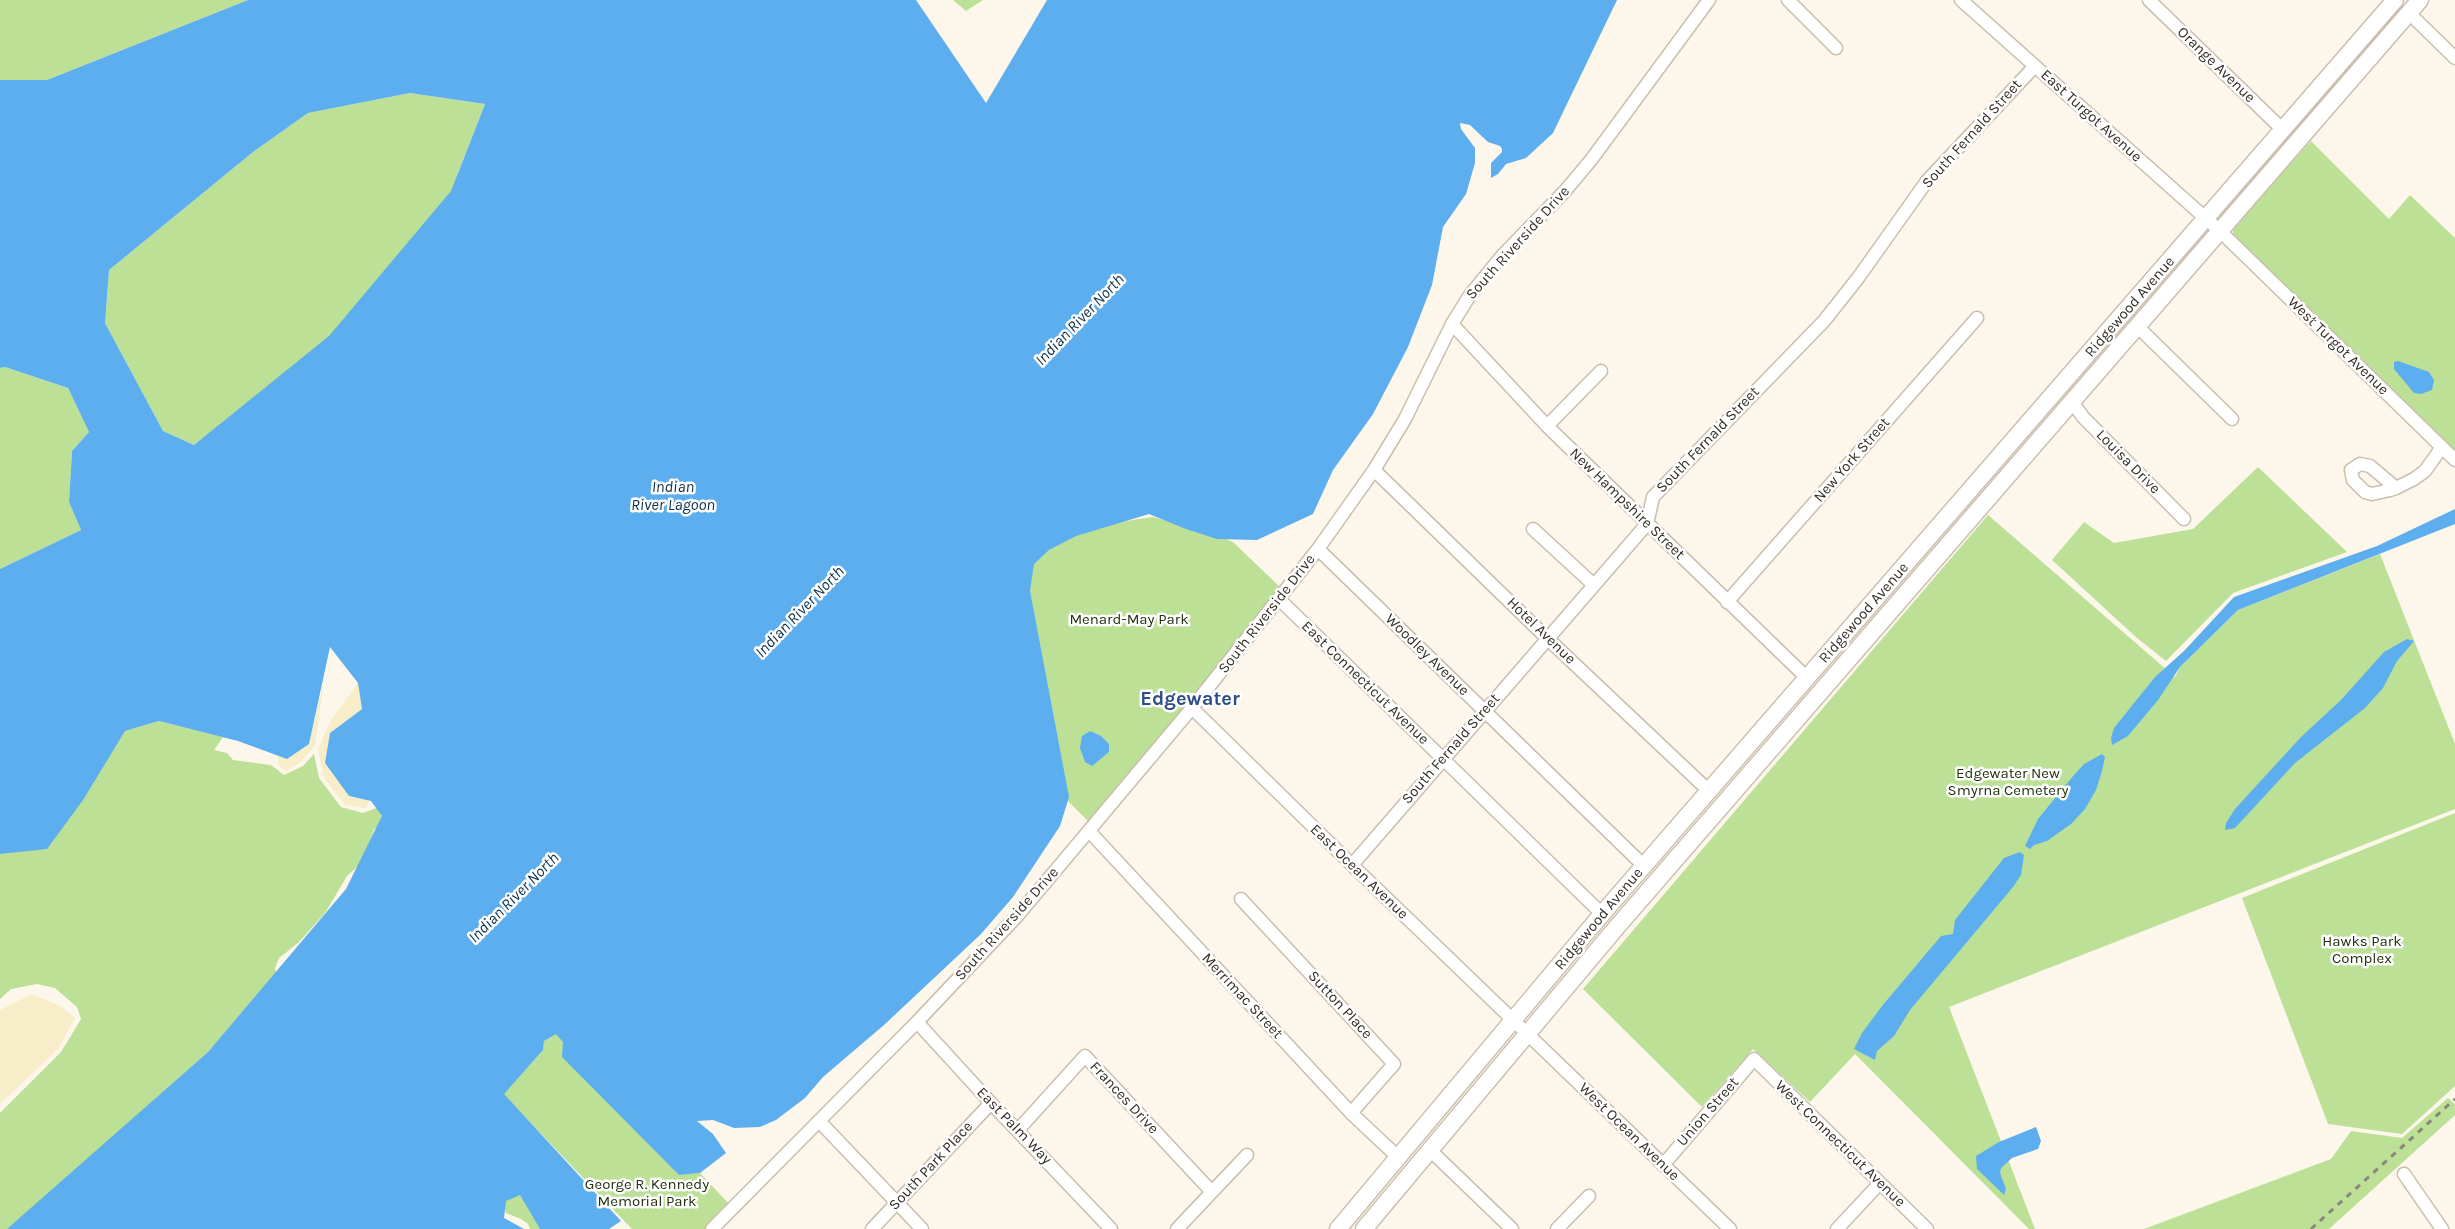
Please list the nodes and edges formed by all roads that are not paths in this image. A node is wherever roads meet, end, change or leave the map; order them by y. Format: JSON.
{"nodes":[{"id":1,"x":1709,"y":0,"type":"edge"},
{"id":2,"x":1788,"y":0,"type":"edge"},
{"id":3,"x":1961,"y":0,"type":"edge"},
{"id":4,"x":2149,"y":0,"type":"edge"},
{"id":5,"x":2420,"y":0,"type":"edge"},
{"id":6,"x":2399,"y":3,"type":"edge"},
{"id":7,"x":1836,"y":48,"type":"dead end"},
{"id":8,"x":2455,"y":58,"type":"edge"},
{"id":9,"x":2034,"y":66,"type":"junction"},
{"id":10,"x":2283,"y":130,"type":"junction"},
{"id":11,"x":2206,"y":219,"type":"junction"},
{"id":12,"x":2221,"y":232,"type":"junction"},
{"id":13,"x":2130,"y":307,"type":"junction"},
{"id":14,"x":1977,"y":318,"type":"dead end"},
{"id":15,"x":1452,"y":324,"type":"junction"},
{"id":16,"x":2138,"y":327,"type":"junction"},
{"id":17,"x":1601,"y":371,"type":"dead end"},
{"id":18,"x":2051,"y":396,"type":"junction"},
{"id":19,"x":2073,"y":403,"type":"junction"},
{"id":20,"x":2232,"y":419,"type":"dead end"},
{"id":21,"x":1547,"y":426,"type":"junction"},
{"id":22,"x":2442,"y":447,"type":"junction"},
{"id":23,"x":2455,"y":460,"type":"edge"},
{"id":24,"x":1374,"y":470,"type":"junction"},
{"id":25,"x":2396,"y":488,"type":"dead end"},
{"id":26,"x":1987,"y":501,"type":"junction"},
{"id":27,"x":2184,"y":519,"type":"dead end"},
{"id":28,"x":1647,"y":524,"type":"junction"},
{"id":29,"x":1533,"y":529,"type":"dead end"},
{"id":30,"x":1318,"y":549,"type":"junction"},
{"id":31,"x":1906,"y":564,"type":"junction"},
{"id":32,"x":1594,"y":585,"type":"junction"},
{"id":33,"x":1279,"y":599,"type":"junction"},
{"id":34,"x":1727,"y":602,"type":"junction"},
{"id":35,"x":1548,"y":640,"type":"junction"},
{"id":36,"x":1832,"y":680,"type":"junction"},
{"id":37,"x":1805,"y":681,"type":"junction"},
{"id":38,"x":1192,"y":708,"type":"junction"},
{"id":39,"x":1483,"y":711,"type":"junction"},
{"id":40,"x":1443,"y":759,"type":"junction"},
{"id":41,"x":1738,"y":787,"type":"junction"},
{"id":42,"x":1709,"y":791,"type":"junction"},
{"id":43,"x":1089,"y":831,"type":"junction"},
{"id":44,"x":1352,"y":865,"type":"junction"},
{"id":45,"x":1644,"y":866,"type":"junction"},
{"id":46,"x":1241,"y":899,"type":"dead end"},
{"id":47,"x":1602,"y":914,"type":"junction"},
{"id":48,"x":1514,"y":1020,"type":"junction"},
{"id":49,"x":917,"y":1022,"type":"junction"},
{"id":50,"x":1528,"y":1034,"type":"junction"},
{"id":51,"x":1754,"y":1059,"type":"joint"},
{"id":52,"x":990,"y":1103,"type":"junction"},
{"id":53,"x":1350,"y":1113,"type":"junction"},
{"id":54,"x":819,"y":1121,"type":"junction"},
{"id":55,"x":1018,"y":1130,"type":"junction"},
{"id":56,"x":1431,"y":1151,"type":"junction"},
{"id":57,"x":1246,"y":1155,"type":"dead end"},
{"id":58,"x":1399,"y":1158,"type":"junction"},
{"id":59,"x":1663,"y":1165,"type":"junction"},
{"id":60,"x":2404,"y":1174,"type":"dead end"},
{"id":61,"x":1880,"y":1183,"type":"junction"},
{"id":62,"x":1211,"y":1191,"type":"junction"},
{"id":63,"x":1589,"y":1196,"type":"dead end"},
{"id":64,"x":896,"y":1202,"type":"junction"},
{"id":65,"x":1354,"y":1211,"type":"junction"},
{"id":66,"x":719,"y":1227,"type":"edge"},
{"id":67,"x":872,"y":1229,"type":"edge"},
{"id":68,"x":922,"y":1229,"type":"edge"},
{"id":69,"x":1111,"y":1229,"type":"edge"},
{"id":70,"x":1177,"y":1229,"type":"edge"},
{"id":71,"x":1338,"y":1229,"type":"edge"},
{"id":72,"x":1349,"y":1229,"type":"edge"},
{"id":73,"x":1364,"y":1229,"type":"edge"},
{"id":74,"x":1512,"y":1229,"type":"edge"},
{"id":75,"x":1557,"y":1229,"type":"edge"},
{"id":76,"x":1730,"y":1229,"type":"edge"},
{"id":77,"x":1837,"y":1229,"type":"edge"},
{"id":78,"x":1927,"y":1229,"type":"edge"},
{"id":79,"x":2442,"y":1229,"type":"edge"}],
"edges":[{"from":1,"to":15,"type":"street","name":"South Riverside Drive"},
{"from":2,"to":7,"type":"street"},
{"from":3,"to":9,"type":"street","name":"East Turgot Avenue"},
{"from":4,"to":10,"type":"street","name":"Orange Avenue"},
{"from":5,"to":6,"type":"main road","name":"Ridgewood Avenue"},
{"from":6,"to":8,"type":"street"},
{"from":6,"to":10,"type":"main road","name":"Ridgewood Avenue"},
{"from":6,"to":12,"type":"main road","name":"Ridgewood Avenue"},
{"from":9,"to":11,"type":"street","name":"East Turgot Avenue"},
{"from":9,"to":28,"type":"street","name":"South Fernald Street"},
{"from":10,"to":11,"type":"main road","name":"Ridgewood Avenue"},
{"from":11,"to":12,"type":"street","name":"East Turgot Avenue"},
{"from":11,"to":13,"type":"main road","name":"Ridgewood Avenue"},
{"from":12,"to":16,"type":"main road","name":"Ridgewood Avenue"},
{"from":12,"to":22,"type":"street","name":"West Turgot Avenue"},
{"from":13,"to":18,"type":"main road","name":"Ridgewood Avenue"},
{"from":13,"to":19,"type":"main road"},
{"from":14,"to":34,"type":"street","name":"New York Street"},
{"from":15,"to":21,"type":"street","name":"New Hampshire Street"},
{"from":15,"to":24,"type":"street","name":"South Riverside Drive"},
{"from":16,"to":19,"type":"main road","name":"Ridgewood Avenue"},
{"from":16,"to":20,"type":"street"},
{"from":17,"to":21,"type":"street"},
{"from":18,"to":26,"type":"main road"},
{"from":18,"to":31,"type":"main road","name":"Ridgewood Avenue"},
{"from":19,"to":26,"type":"main road","name":"Ridgewood Avenue"},
{"from":19,"to":27,"type":"street","name":"Louisa Drive"},
{"from":21,"to":28,"type":"street","name":"New Hampshire Street"},
{"from":22,"to":23,"type":"street","name":"West Turgot Avenue"},
{"from":22,"to":25,"type":"street"},
{"from":24,"to":30,"type":"street","name":"South Riverside Drive"},
{"from":24,"to":35,"type":"street","name":"Hotel Avenue"},
{"from":26,"to":36,"type":"main road","name":"Ridgewood Avenue"},
{"from":28,"to":32,"type":"street","name":"South Fernald Street"},
{"from":28,"to":34,"type":"street","name":"New Hampshire Street"},
{"from":29,"to":32,"type":"street"},
{"from":30,"to":33,"type":"street","name":"South Riverside Drive"},
{"from":30,"to":39,"type":"street","name":"Woodley Avenue"},
{"from":31,"to":36,"type":"main road"},
{"from":31,"to":37,"type":"main road","name":"Ridgewood Avenue"},
{"from":32,"to":35,"type":"street","name":"South Fernald Street"},
{"from":33,"to":38,"type":"street","name":"South Riverside Drive"},
{"from":33,"to":40,"type":"street","name":"East Connecticut Avenue"},
{"from":34,"to":37,"type":"street","name":"New Hampshire Street"},
{"from":35,"to":39,"type":"street","name":"South Fernald Street"},
{"from":35,"to":42,"type":"street","name":"Hotel Avenue"},
{"from":36,"to":41,"type":"main road","name":"Ridgewood Avenue"},
{"from":37,"to":41,"type":"main road"},
{"from":37,"to":42,"type":"main road","name":"Ridgewood Avenue"},
{"from":38,"to":43,"type":"street","name":"South Riverside Drive"},
{"from":38,"to":44,"type":"street","name":"East Ocean Avenue"},
{"from":39,"to":40,"type":"street","name":"South Fernald Street"},
{"from":39,"to":45,"type":"street","name":"Woodley Avenue"},
{"from":40,"to":44,"type":"street","name":"South Fernald Street"},
{"from":40,"to":47,"type":"street","name":"East Connecticut Avenue"},
{"from":41,"to":50,"type":"main road","name":"Ridgewood Avenue"},
{"from":42,"to":45,"type":"main road","name":"Ridgewood Avenue"},
{"from":43,"to":49,"type":"street","name":"South Riverside Drive"},
{"from":43,"to":53,"type":"street","name":"Merrimac Street"},
{"from":44,"to":48,"type":"street","name":"East Ocean Avenue"},
{"from":45,"to":47,"type":"main road","name":"Ridgewood Avenue"},
{"from":46,"to":53,"type":"street","name":"Sutton Place"},
{"from":47,"to":48,"type":"main road","name":"Ridgewood Avenue"},
{"from":48,"to":50,"type":"street","name":"East Ocean Avenue"},
{"from":48,"to":58,"type":"main road","name":"Ridgewood Avenue"},
{"from":49,"to":52,"type":"street","name":"East Palm Way"},
{"from":49,"to":54,"type":"street","name":"South Riverside Drive"},
{"from":50,"to":56,"type":"main road","name":"Ridgewood Avenue"},
{"from":50,"to":59,"type":"street","name":"West Ocean Avenue"},
{"from":51,"to":59,"type":"street","name":"Union Street"},
{"from":51,"to":61,"type":"street","name":"West Connecticut Avenue"},
{"from":52,"to":55,"type":"street","name":"East Palm Way"},
{"from":52,"to":64,"type":"street","name":"South Park Place"},
{"from":53,"to":58,"type":"street","name":"Merrimac Street"},
{"from":54,"to":64,"type":"street"},
{"from":54,"to":66,"type":"street","name":"South Riverside Drive"},
{"from":55,"to":62,"type":"street","name":"Frances Drive"},
{"from":55,"to":69,"type":"street","name":"East Palm Way"},
{"from":56,"to":73,"type":"main road","name":"Ridgewood Avenue"},
{"from":56,"to":74,"type":"street"},
{"from":57,"to":62,"type":"street"},
{"from":58,"to":65,"type":"main road","name":"Ridgewood Avenue"},
{"from":59,"to":76,"type":"street","name":"West Ocean Avenue"},
{"from":60,"to":79,"type":"street"},
{"from":61,"to":77,"type":"street"},
{"from":61,"to":78,"type":"street","name":"West Connecticut Avenue"},
{"from":62,"to":70,"type":"street"},
{"from":63,"to":75,"type":"street"},
{"from":64,"to":67,"type":"street","name":"South Park Place"},
{"from":64,"to":68,"type":"street"},
{"from":65,"to":71,"type":"main road","name":"Ridgewood Avenue"},
{"from":65,"to":72,"type":"main road"}]}
